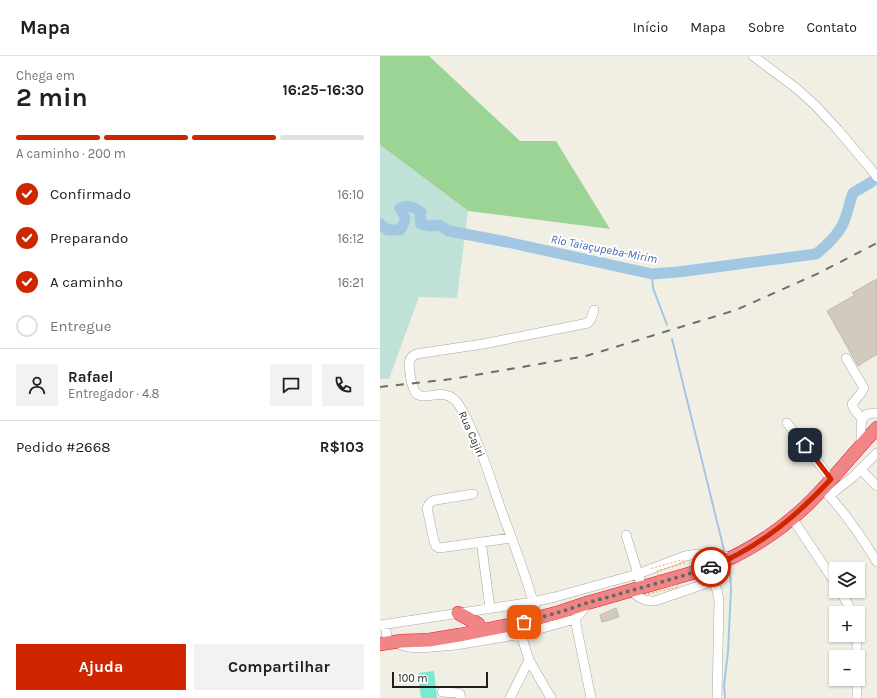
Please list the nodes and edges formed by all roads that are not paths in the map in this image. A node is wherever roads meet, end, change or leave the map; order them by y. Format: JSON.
{"nodes":[{"id":1,"x":753,"y":56,"type":"edge"},
{"id":2,"x":877,"y":177,"type":"edge"},
{"id":3,"x":594,"y":310,"type":"dead end"},
{"id":4,"x":846,"y":358,"type":"dead end"},
{"id":5,"x":877,"y":413,"type":"edge"},
{"id":6,"x":862,"y":419,"type":"junction"},
{"id":7,"x":787,"y":423,"type":"dead end"},
{"id":8,"x":876,"y":430,"type":"edge"},
{"id":9,"x":862,"y":445,"type":"junction"},
{"id":10,"x":877,"y":453,"type":"edge"},
{"id":11,"x":860,"y":470,"type":"junction"},
{"id":12,"x":877,"y":486,"type":"edge"},
{"id":13,"x":828,"y":488,"type":"junction"},
{"id":14,"x":473,"y":494,"type":"dead end"},
{"id":15,"x":792,"y":518,"type":"junction"},
{"id":16,"x":626,"y":535,"type":"dead end"},
{"id":17,"x":511,"y":538,"type":"junction"},
{"id":18,"x":482,"y":548,"type":"dead end"},
{"id":19,"x":734,"y":557,"type":"junction"},
{"id":20,"x":877,"y":562,"type":"edge"},
{"id":21,"x":706,"y":569,"type":"junction"},
{"id":22,"x":638,"y":574,"type":"junction"},
{"id":23,"x":829,"y":574,"type":"edge"},
{"id":24,"x":713,"y":581,"type":"junction"},
{"id":25,"x":640,"y":591,"type":"junction"},
{"id":26,"x":557,"y":602,"type":"junction"},
{"id":27,"x":490,"y":608,"type":"junction"},
{"id":28,"x":535,"y":608,"type":"junction"},
{"id":29,"x":579,"y":609,"type":"junction"},
{"id":30,"x":458,"y":613,"type":"junction"},
{"id":31,"x":383,"y":624,"type":"edge"},
{"id":32,"x":478,"y":624,"type":"junction"},
{"id":33,"x":521,"y":634,"type":"junction"},
{"id":34,"x":391,"y":643,"type":"edge"},
{"id":35,"x":529,"y":660,"type":"junction"},
{"id":36,"x":857,"y":686,"type":"edge"},
{"id":37,"x":442,"y":692,"type":"dead end"},
{"id":38,"x":461,"y":698,"type":"edge"},
{"id":39,"x":510,"y":698,"type":"edge"},
{"id":40,"x":551,"y":698,"type":"edge"},
{"id":41,"x":590,"y":698,"type":"edge"},
{"id":42,"x":717,"y":698,"type":"edge"},
{"id":43,"x":857,"y":698,"type":"edge"}],
"edges":[{"from":1,"to":2,"type":"street"},
{"from":3,"to":17,"type":"street","name":"Rua Cajiri"},
{"from":4,"to":6,"type":"street"},
{"from":5,"to":6,"type":"street"},
{"from":6,"to":9,"type":"street"},
{"from":7,"to":13,"type":"street"},
{"from":8,"to":9,"type":"highway"},
{"from":9,"to":13,"type":"highway"},
{"from":10,"to":11,"type":"street"},
{"from":11,"to":12,"type":"street"},
{"from":11,"to":13,"type":"street"},
{"from":13,"to":15,"type":"highway"},
{"from":13,"to":20,"type":"street"},
{"from":14,"to":17,"type":"street"},
{"from":15,"to":19,"type":"highway"},
{"from":15,"to":23,"type":"street"},
{"from":16,"to":22,"type":"street"},
{"from":17,"to":28,"type":"street","name":"Rua Cajiri"},
{"from":18,"to":27,"type":"street"},
{"from":19,"to":21,"type":"highway"},
{"from":19,"to":22,"type":"street"},
{"from":21,"to":24,"type":"street"},
{"from":21,"to":25,"type":"highway"},
{"from":22,"to":25,"type":"street"},
{"from":22,"to":26,"type":"street"},
{"from":24,"to":25,"type":"street"},
{"from":24,"to":42,"type":"street"},
{"from":25,"to":29,"type":"highway"},
{"from":26,"to":28,"type":"highway"},
{"from":26,"to":29,"type":"highway"},
{"from":27,"to":28,"type":"street"},
{"from":27,"to":30,"type":"street"},
{"from":28,"to":32,"type":"highway"},
{"from":29,"to":33,"type":"street"},
{"from":29,"to":34,"type":"highway"},
{"from":29,"to":41,"type":"street"},
{"from":30,"to":31,"type":"street"},
{"from":30,"to":32,"type":"highway"},
{"from":31,"to":34,"type":"street"},
{"from":32,"to":34,"type":"highway"},
{"from":33,"to":34,"type":"street"},
{"from":33,"to":35,"type":"street"},
{"from":35,"to":39,"type":"street"},
{"from":35,"to":40,"type":"street"},
{"from":36,"to":43,"type":"street"},
{"from":37,"to":38,"type":"street"}]}
